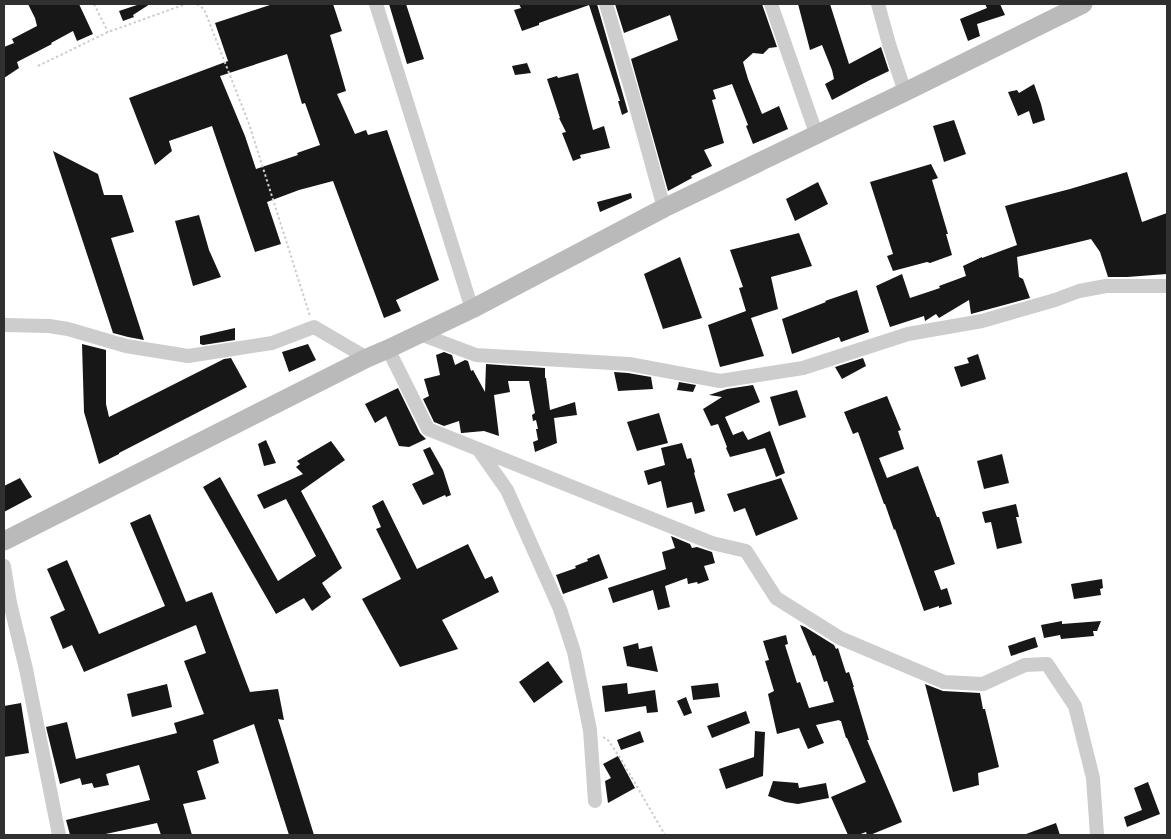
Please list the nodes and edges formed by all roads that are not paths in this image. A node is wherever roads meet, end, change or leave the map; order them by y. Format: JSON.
{"nodes":[{"id":1,"x":376,"y":4,"type":"edge"},
{"id":2,"x":606,"y":4,"type":"edge"},
{"id":3,"x":771,"y":4,"type":"edge"},
{"id":4,"x":878,"y":4,"type":"edge"},
{"id":5,"x":1083,"y":4,"type":"edge"},
{"id":6,"x":905,"y":92,"type":"junction"},
{"id":7,"x":816,"y":133,"type":"junction"},
{"id":8,"x":664,"y":208,"type":"junction"},
{"id":9,"x":1167,"y":286,"type":"edge"},
{"id":10,"x":472,"y":308,"type":"junction"},
{"id":11,"x":4,"y":325,"type":"edge"},
{"id":12,"x":420,"y":334,"type":"junction"},
{"id":13,"x":388,"y":349,"type":"junction"},
{"id":14,"x":367,"y":358,"type":"junction"},
{"id":15,"x":478,"y":449,"type":"junction"},
{"id":16,"x":4,"y":541,"type":"edge"},
{"id":17,"x":4,"y":566,"type":"edge"},
{"id":18,"x":595,"y":801,"type":"dead end"},
{"id":19,"x":59,"y":835,"type":"edge"},
{"id":20,"x":1098,"y":835,"type":"edge"}],
"edges":[{"from":1,"to":10,"type":"street"},
{"from":2,"to":8,"type":"street"},
{"from":3,"to":7,"type":"street"},
{"from":4,"to":6,"type":"street"},
{"from":5,"to":6,"type":"main road"},
{"from":6,"to":7,"type":"main road"},
{"from":7,"to":8,"type":"main road"},
{"from":8,"to":10,"type":"main road"},
{"from":9,"to":12,"type":"street"},
{"from":10,"to":12,"type":"main road"},
{"from":11,"to":14,"type":"street"},
{"from":12,"to":13,"type":"main road"},
{"from":13,"to":14,"type":"main road"},
{"from":13,"to":15,"type":"street"},
{"from":14,"to":16,"type":"main road"},
{"from":15,"to":18,"type":"street"},
{"from":15,"to":20,"type":"street"},
{"from":17,"to":19,"type":"street"}]}
